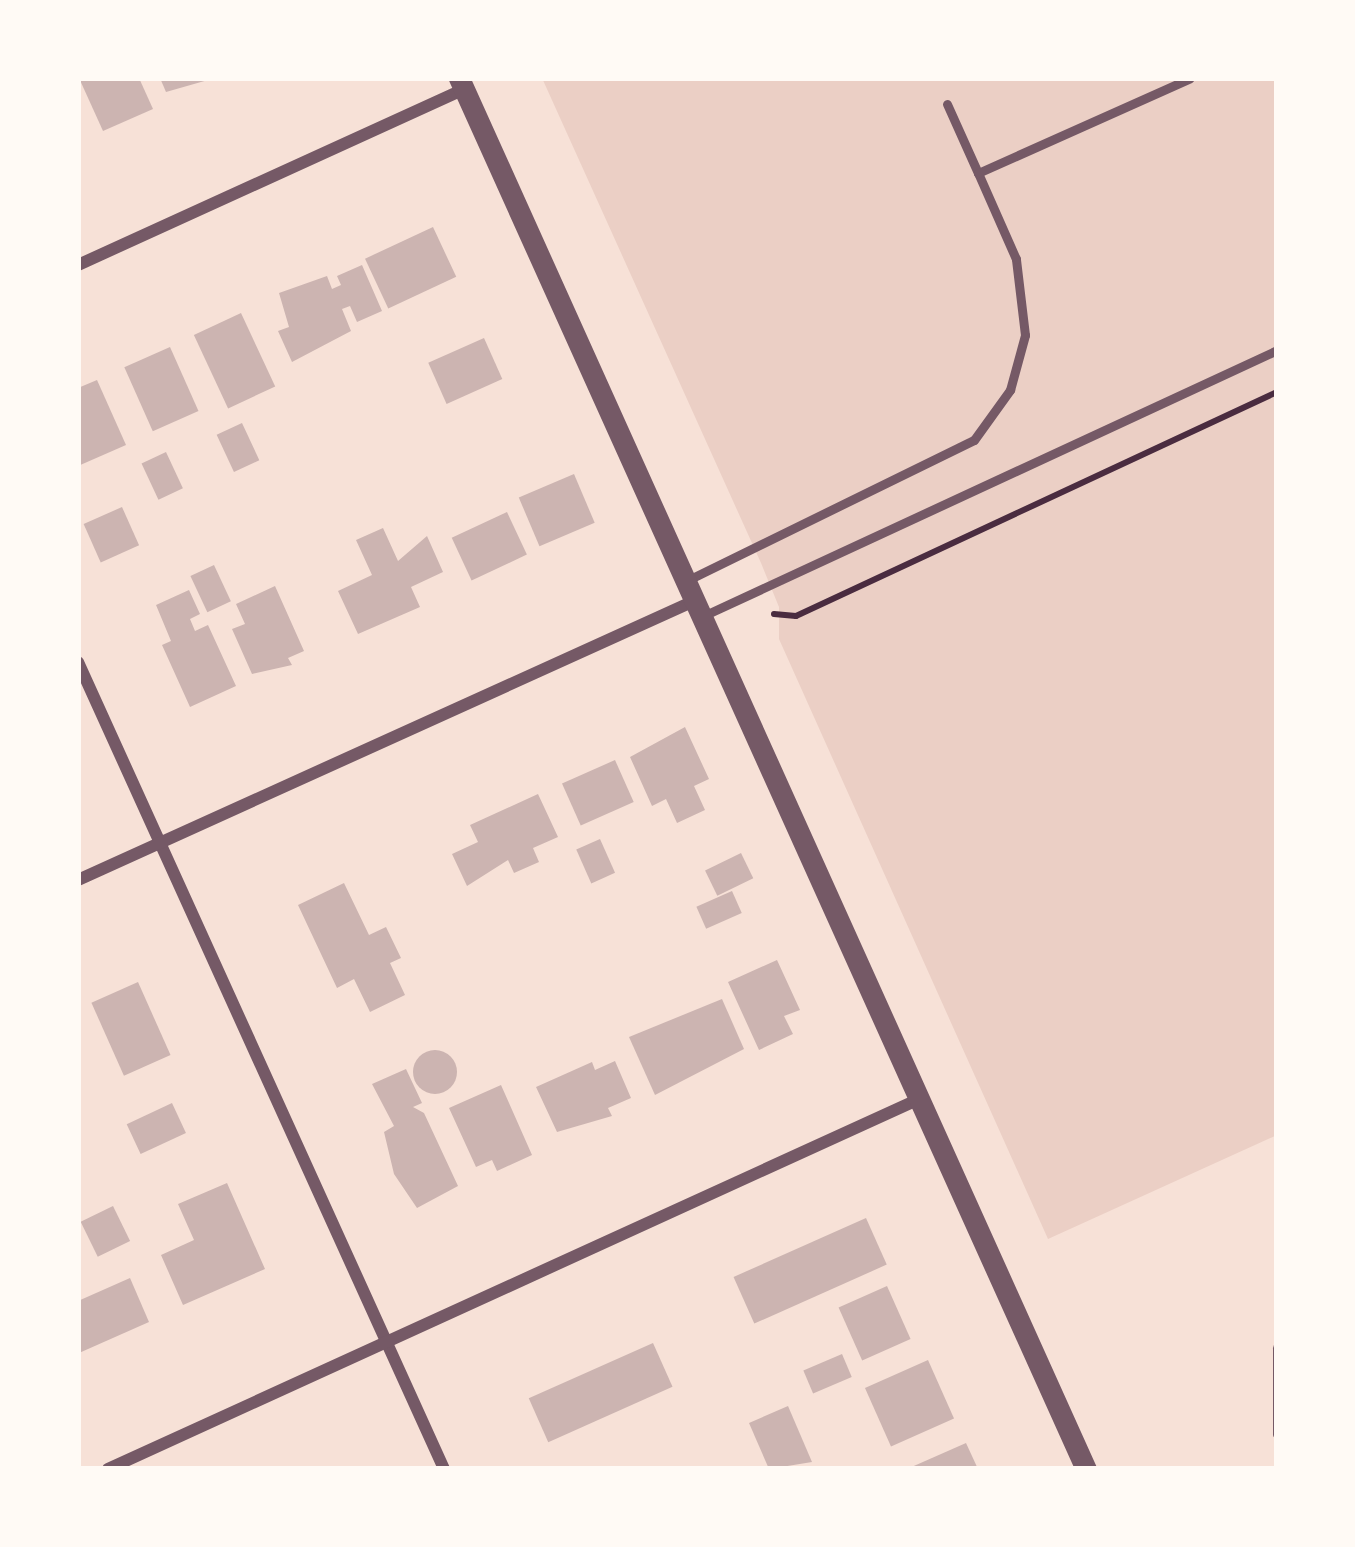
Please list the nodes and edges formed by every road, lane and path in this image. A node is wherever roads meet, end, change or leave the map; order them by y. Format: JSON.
{"nodes":[{"id":1,"x":1190,"y":78,"type":"edge"},
{"id":2,"x":461,"y":83,"type":"edge"},
{"id":3,"x":947,"y":104,"type":"dead end"},
{"id":4,"x":978,"y":172,"type":"junction"},
{"id":5,"x":78,"y":265,"type":"edge"},
{"id":6,"x":1277,"y":350,"type":"edge"},
{"id":7,"x":1277,"y":392,"type":"edge"},
{"id":8,"x":695,"y":598,"type":"junction"},
{"id":9,"x":774,"y":614,"type":"dead end"},
{"id":10,"x":78,"y":662,"type":"edge"},
{"id":11,"x":160,"y":842,"type":"junction"},
{"id":12,"x":78,"y":880,"type":"edge"},
{"id":13,"x":920,"y":1099,"type":"junction"},
{"id":14,"x":386,"y":1342,"type":"junction"},
{"id":15,"x":1277,"y":1348,"type":"edge"},
{"id":16,"x":1277,"y":1434,"type":"edge"},
{"id":17,"x":108,"y":1469,"type":"edge"},
{"id":18,"x":444,"y":1469,"type":"edge"},
{"id":19,"x":1086,"y":1469,"type":"edge"}],
"edges":[{"from":1,"to":4,"type":"lane"},
{"from":2,"to":5,"type":"street"},
{"from":2,"to":8,"type":"street"},
{"from":3,"to":4,"type":"lane"},
{"from":4,"to":8,"type":"lane"},
{"from":6,"to":8,"type":"lane"},
{"from":7,"to":9,"type":"path"},
{"from":8,"to":11,"type":"street"},
{"from":8,"to":13,"type":"street"},
{"from":10,"to":11,"type":"street"},
{"from":11,"to":12,"type":"street"},
{"from":11,"to":14,"type":"street"},
{"from":13,"to":14,"type":"street"},
{"from":13,"to":19,"type":"street"},
{"from":14,"to":17,"type":"street"},
{"from":14,"to":18,"type":"street"},
{"from":15,"to":16,"type":"lane"}]}
